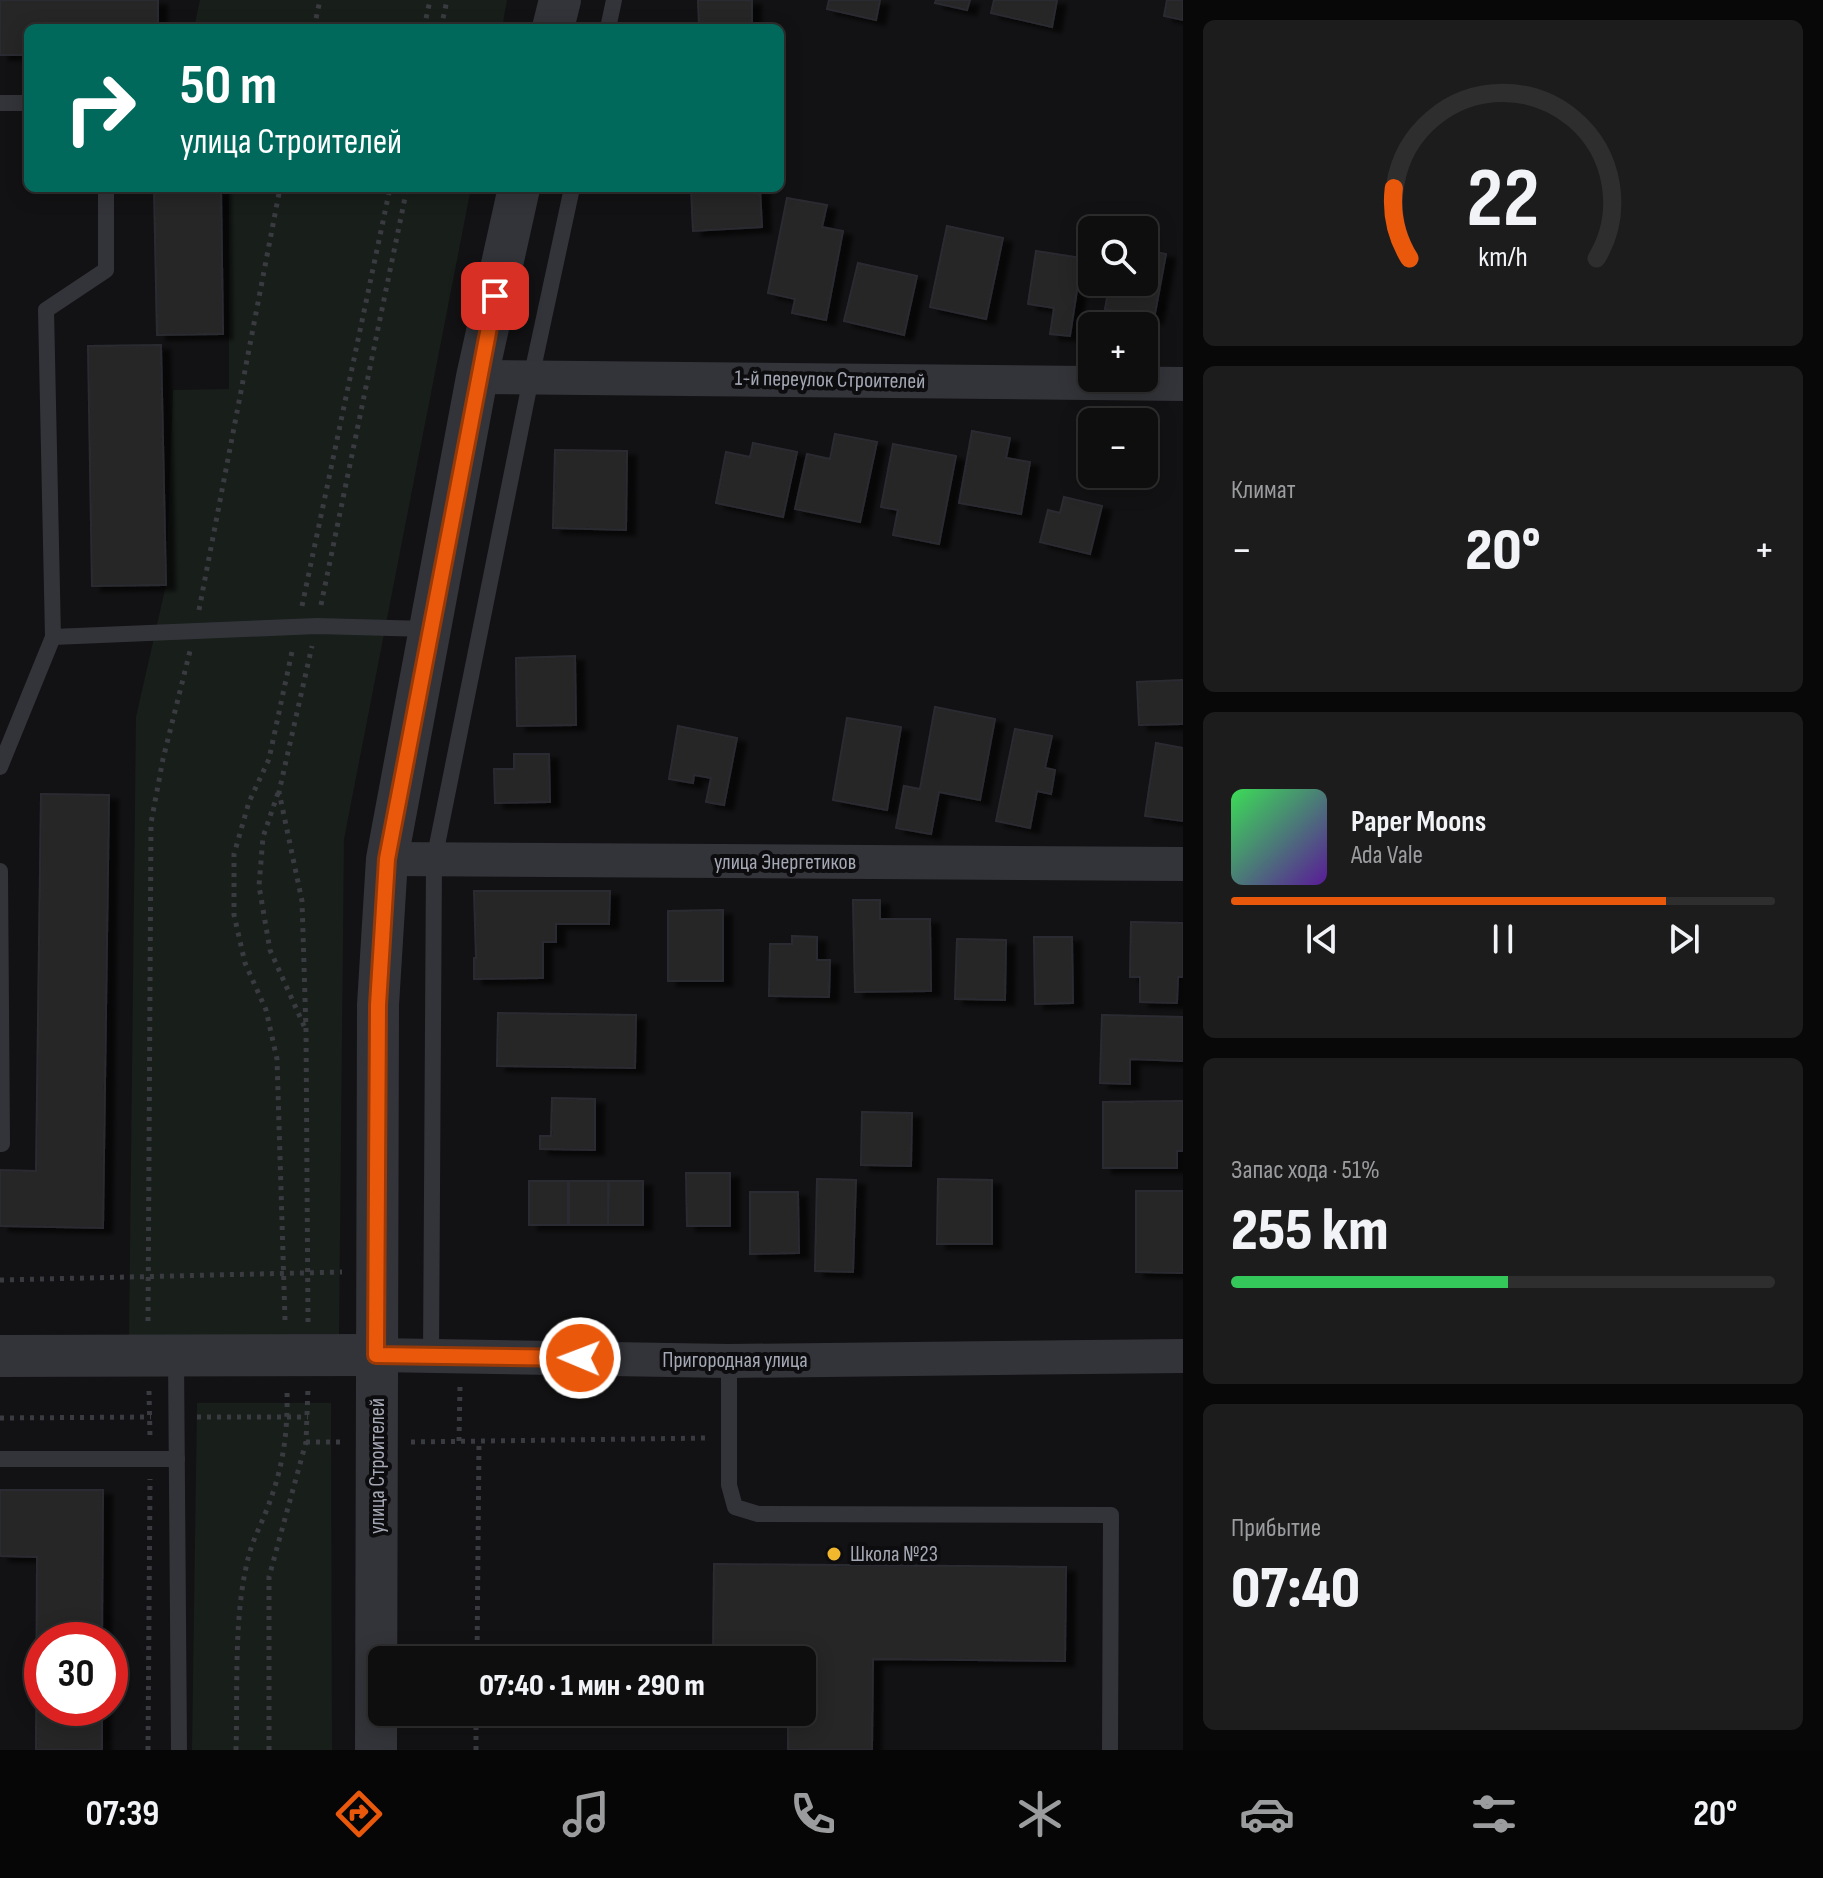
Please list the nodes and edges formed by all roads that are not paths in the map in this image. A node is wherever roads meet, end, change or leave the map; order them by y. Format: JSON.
{"nodes":[{"id":1,"x":560,"y":0,"type":"edge"},
{"id":2,"x":614,"y":0,"type":"edge"},
{"id":3,"x":554,"y":24,"type":"edge"},
{"id":4,"x":609,"y":24,"type":"edge"},
{"id":5,"x":0,"y":103,"type":"edge"},
{"id":6,"x":24,"y":103,"type":"edge"},
{"id":7,"x":106,"y":192,"type":"edge"},
{"id":8,"x":518,"y":192,"type":"edge"},
{"id":9,"x":571,"y":192,"type":"edge"},
{"id":10,"x":477,"y":377,"type":"junction"},
{"id":11,"x":531,"y":378,"type":"junction"},
{"id":12,"x":1183,"y":384,"type":"edge"},
{"id":13,"x":429,"y":629,"type":"junction"},
{"id":14,"x":53,"y":637,"type":"junction"},
{"id":15,"x":0,"y":767,"type":"edge"},
{"id":16,"x":387,"y":859,"type":"junction"},
{"id":17,"x":434,"y":860,"type":"junction"},
{"id":18,"x":1183,"y":864,"type":"edge"},
{"id":19,"x":0,"y":871,"type":"edge"},
{"id":20,"x":0,"y":1144,"type":"edge"},
{"id":21,"x":162,"y":1355,"type":"junction"},
{"id":22,"x":376,"y":1355,"type":"junction"},
{"id":23,"x":0,"y":1356,"type":"edge"},
{"id":24,"x":431,"y":1356,"type":"junction"},
{"id":25,"x":1183,"y":1356,"type":"edge"},
{"id":26,"x":729,"y":1361,"type":"junction"},
{"id":27,"x":0,"y":1459,"type":"edge"},
{"id":28,"x":177,"y":1459,"type":"junction"},
{"id":29,"x":179,"y":1750,"type":"edge"},
{"id":30,"x":376,"y":1750,"type":"edge"},
{"id":31,"x":1110,"y":1750,"type":"edge"}],
"edges":[{"from":1,"to":3,"type":"street"},
{"from":2,"to":4,"type":"lane"},
{"from":5,"to":6,"type":"lane"},
{"from":7,"to":14,"type":"lane"},
{"from":8,"to":10,"type":"street","name":"улица Строителей"},
{"from":9,"to":11,"type":"lane"},
{"from":10,"to":11,"type":"street","name":"1-й переулок Строителей"},
{"from":10,"to":13,"type":"street","name":"улица Строителей"},
{"from":11,"to":12,"type":"street","name":"1-й переулок Строителей"},
{"from":11,"to":17,"type":"lane"},
{"from":13,"to":14,"type":"lane"},
{"from":13,"to":16,"type":"street","name":"улица Строителей"},
{"from":14,"to":15,"type":"lane"},
{"from":16,"to":17,"type":"street","name":"улица Энергетиков"},
{"from":16,"to":22,"type":"street","name":"улица Строителей"},
{"from":17,"to":18,"type":"street","name":"улица Энергетиков"},
{"from":17,"to":24,"type":"lane"},
{"from":19,"to":20,"type":"lane"},
{"from":21,"to":22,"type":"street","name":"Пригородная улица"},
{"from":21,"to":23,"type":"street","name":"Пригородная улица"},
{"from":21,"to":28,"type":"lane"},
{"from":22,"to":24,"type":"street","name":"Пригородная улица"},
{"from":22,"to":30,"type":"street","name":"улица Строителей"},
{"from":24,"to":26,"type":"street","name":"Пригородная улица"},
{"from":25,"to":26,"type":"street","name":"Пригородная улица"},
{"from":26,"to":31,"type":"lane"},
{"from":27,"to":28,"type":"lane"},
{"from":28,"to":29,"type":"lane"}]}
